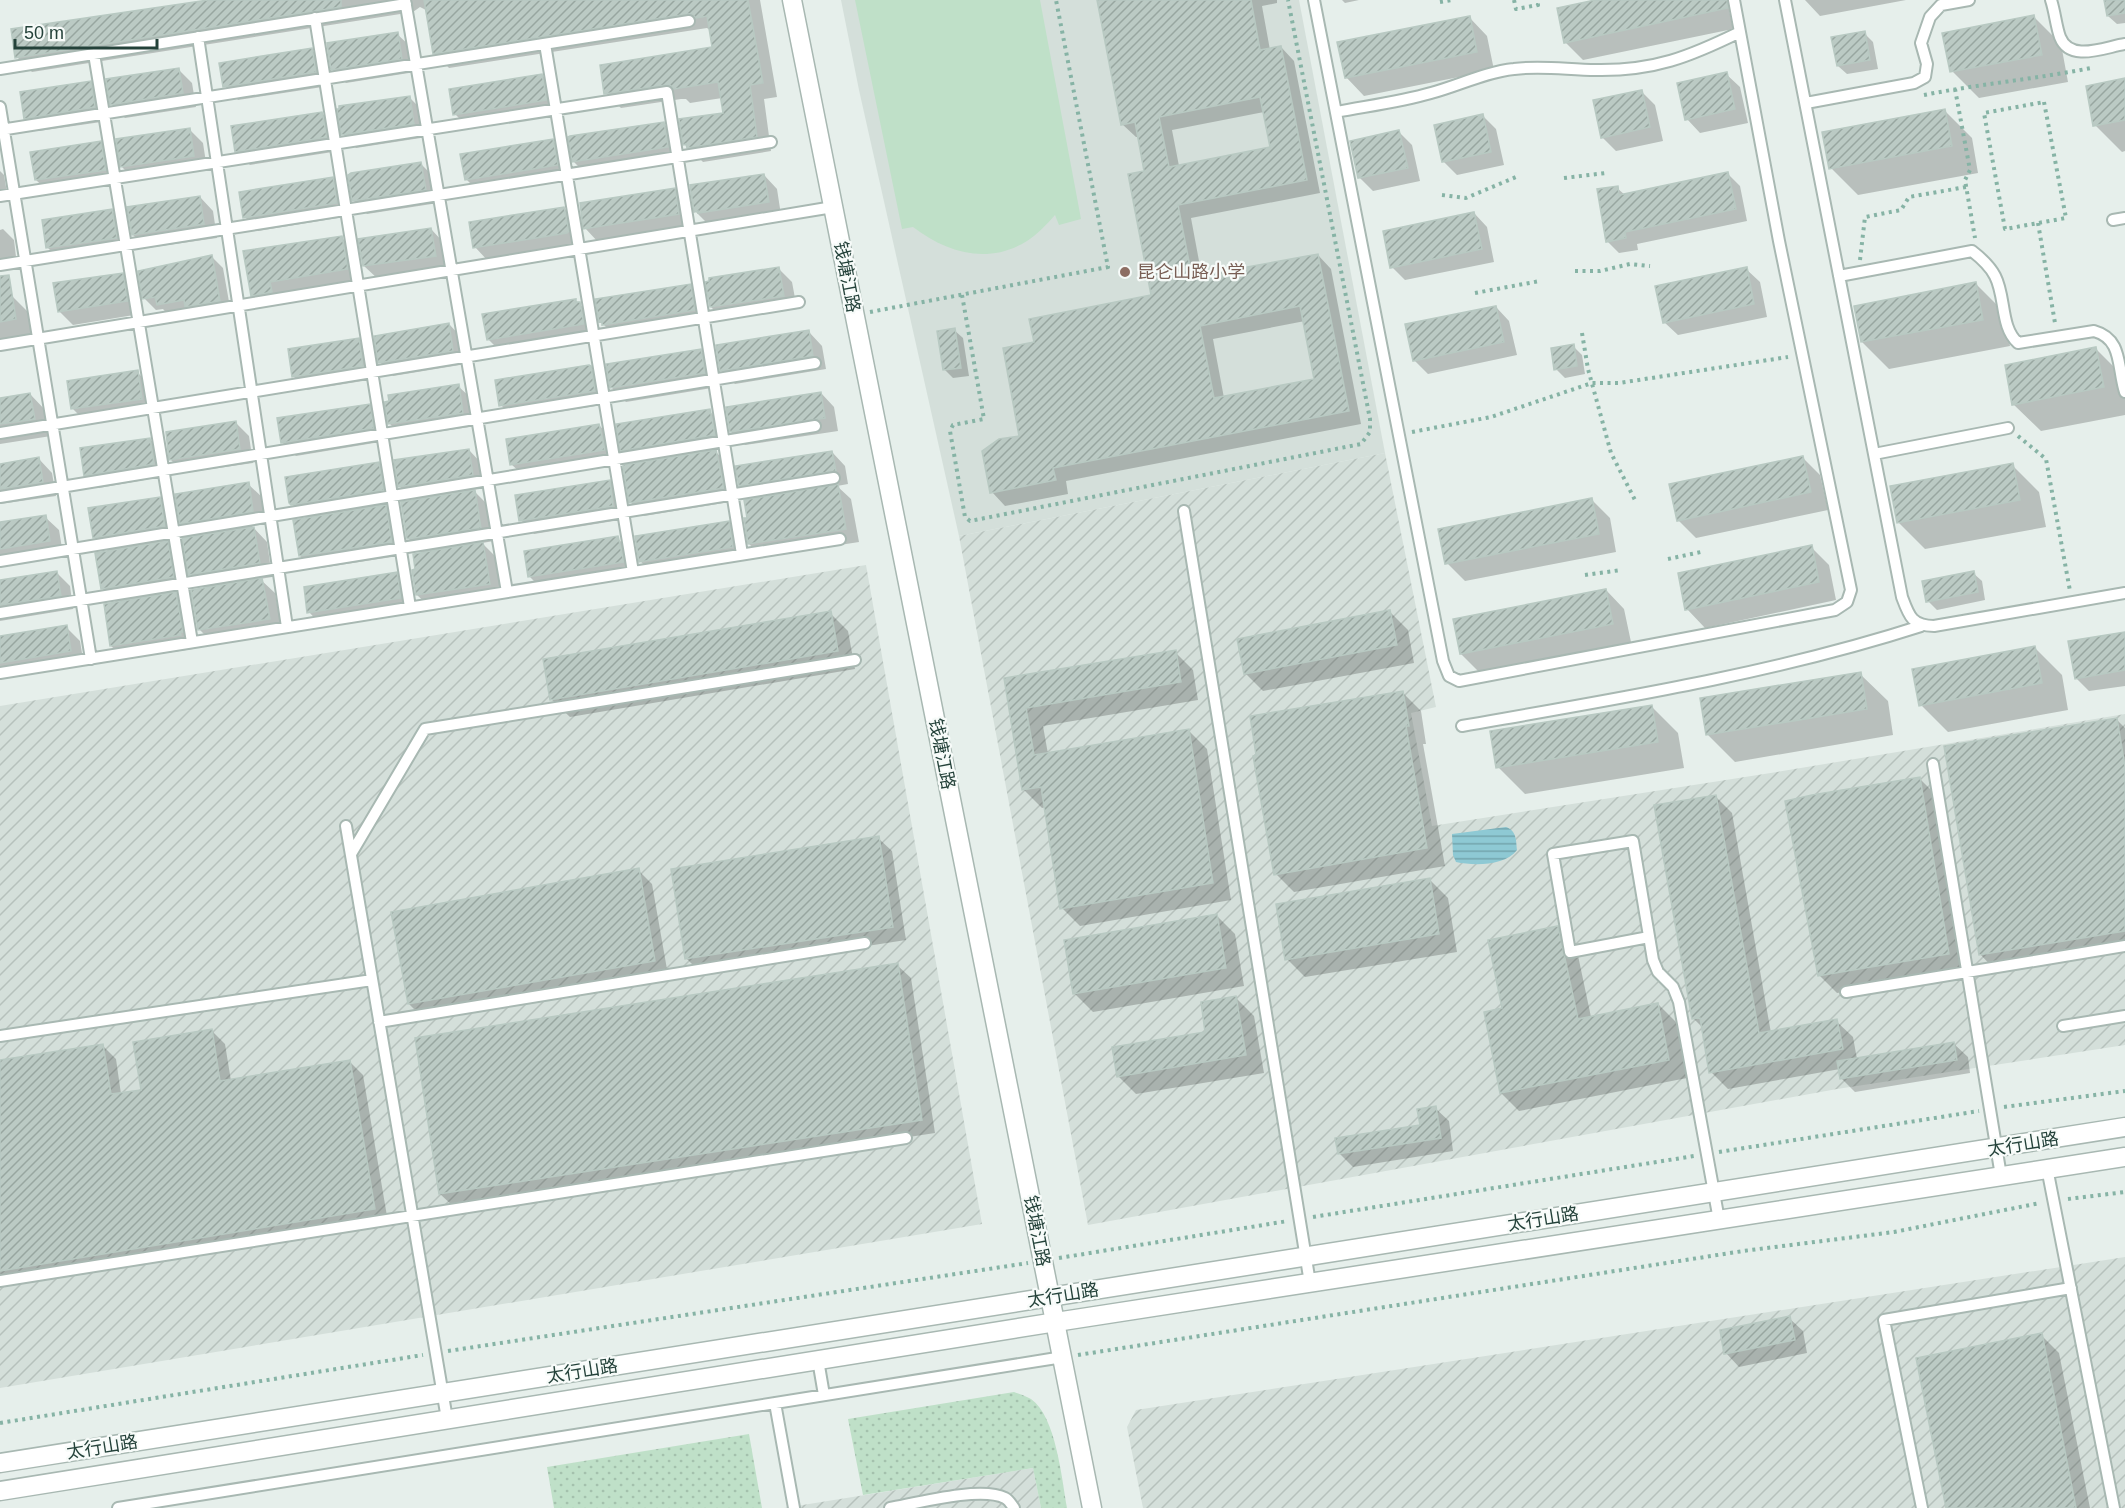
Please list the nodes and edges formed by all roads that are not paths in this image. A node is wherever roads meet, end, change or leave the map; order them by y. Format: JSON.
{"nodes":[{"id":1,"x":792,"y":0,"type":"edge"},
{"id":2,"x":1314,"y":0,"type":"edge"},
{"id":3,"x":1734,"y":0,"type":"edge"},
{"id":4,"x":1785,"y":0,"type":"edge"},
{"id":5,"x":1969,"y":0,"type":"edge"},
{"id":6,"x":2051,"y":0,"type":"edge"},
{"id":7,"x":405,"y":2,"type":"edge"},
{"id":8,"x":1941,"y":2,"type":"edge"},
{"id":9,"x":315,"y":18,"type":"junction"},
{"id":10,"x":689,"y":21,"type":"dead end"},
{"id":11,"x":1740,"y":32,"type":"junction"},
{"id":12,"x":198,"y":37,"type":"junction"},
{"id":13,"x":545,"y":44,"type":"junction"},
{"id":14,"x":2125,"y":44,"type":"edge"},
{"id":15,"x":94,"y":54,"type":"junction"},
{"id":16,"x":416,"y":64,"type":"junction"},
{"id":17,"x":0,"y":69,"type":"edge"},
{"id":18,"x":324,"y":79,"type":"junction"},
{"id":19,"x":207,"y":98,"type":"junction"},
{"id":20,"x":1806,"y":104,"type":"junction"},
{"id":21,"x":0,"y":107,"type":"edge"},
{"id":22,"x":556,"y":109,"type":"junction"},
{"id":23,"x":1336,"y":112,"type":"junction"},
{"id":24,"x":104,"y":114,"type":"junction"},
{"id":25,"x":427,"y":129,"type":"junction"},
{"id":26,"x":2,"y":130,"type":"edge"},
{"id":27,"x":771,"y":142,"type":"dead end"},
{"id":28,"x":335,"y":143,"type":"junction"},
{"id":29,"x":678,"y":157,"type":"junction"},
{"id":30,"x":217,"y":162,"type":"junction"},
{"id":31,"x":567,"y":174,"type":"junction"},
{"id":32,"x":115,"y":178,"type":"junction"},
{"id":33,"x":14,"y":194,"type":"junction"},
{"id":34,"x":438,"y":195,"type":"junction"},
{"id":35,"x":0,"y":196,"type":"edge"},
{"id":36,"x":833,"y":207,"type":"junction"},
{"id":37,"x":346,"y":210,"type":"junction"},
{"id":38,"x":2125,"y":218,"type":"edge"},
{"id":39,"x":2113,"y":220,"type":"dead end"},
{"id":40,"x":227,"y":228,"type":"junction"},
{"id":41,"x":690,"y":231,"type":"junction"},
{"id":42,"x":126,"y":244,"type":"junction"},
{"id":43,"x":580,"y":250,"type":"junction"},
{"id":44,"x":25,"y":261,"type":"junction"},
{"id":45,"x":0,"y":265,"type":"edge"},
{"id":46,"x":452,"y":271,"type":"junction"},
{"id":47,"x":1839,"y":276,"type":"junction"},
{"id":48,"x":358,"y":286,"type":"junction"},
{"id":49,"x":799,"y":302,"type":"dead end"},
{"id":50,"x":238,"y":306,"type":"junction"},
{"id":51,"x":704,"y":318,"type":"junction"},
{"id":52,"x":139,"y":322,"type":"junction"},
{"id":53,"x":594,"y":336,"type":"junction"},
{"id":54,"x":38,"y":339,"type":"junction"},
{"id":55,"x":0,"y":345,"type":"edge"},
{"id":56,"x":466,"y":357,"type":"junction"},
{"id":57,"x":816,"y":363,"type":"dead end"},
{"id":58,"x":372,"y":372,"type":"junction"},
{"id":59,"x":714,"y":379,"type":"junction"},
{"id":60,"x":252,"y":392,"type":"junction"},
{"id":61,"x":2125,"y":392,"type":"edge"},
{"id":62,"x":604,"y":398,"type":"junction"},
{"id":63,"x":153,"y":408,"type":"junction"},
{"id":64,"x":477,"y":418,"type":"junction"},
{"id":65,"x":52,"y":425,"type":"junction"},
{"id":66,"x":815,"y":426,"type":"dead end"},
{"id":67,"x":2008,"y":428,"type":"road end"},
{"id":68,"x":0,"y":433,"type":"edge"},
{"id":69,"x":382,"y":434,"type":"junction"},
{"id":70,"x":724,"y":441,"type":"junction"},
{"id":71,"x":261,"y":454,"type":"junction"},
{"id":72,"x":1874,"y":454,"type":"junction"},
{"id":73,"x":614,"y":459,"type":"junction"},
{"id":74,"x":164,"y":470,"type":"junction"},
{"id":75,"x":834,"y":478,"type":"dead end"},
{"id":76,"x":487,"y":480,"type":"junction"},
{"id":77,"x":62,"y":487,"type":"junction"},
{"id":78,"x":733,"y":494,"type":"junction"},
{"id":79,"x":392,"y":496,"type":"junction"},
{"id":80,"x":0,"y":497,"type":"edge"},
{"id":81,"x":1184,"y":511,"type":"dead end"},
{"id":82,"x":623,"y":512,"type":"junction"},
{"id":83,"x":271,"y":516,"type":"junction"},
{"id":84,"x":174,"y":532,"type":"junction"},
{"id":85,"x":496,"y":532,"type":"junction"},
{"id":86,"x":840,"y":539,"type":"dead end"},
{"id":87,"x":401,"y":548,"type":"junction"},
{"id":88,"x":72,"y":549,"type":"junction"},
{"id":89,"x":742,"y":554,"type":"junction"},
{"id":90,"x":0,"y":561,"type":"edge"},
{"id":91,"x":278,"y":568,"type":"junction"},
{"id":92,"x":633,"y":572,"type":"junction"},
{"id":93,"x":182,"y":583,"type":"junction"},
{"id":94,"x":507,"y":592,"type":"junction"},
{"id":95,"x":2125,"y":593,"type":"edge"},
{"id":96,"x":81,"y":600,"type":"junction"},
{"id":97,"x":410,"y":607,"type":"junction"},
{"id":98,"x":0,"y":613,"type":"edge"},
{"id":99,"x":1921,"y":626,"type":"junction"},
{"id":100,"x":287,"y":627,"type":"junction"},
{"id":101,"x":192,"y":642,"type":"junction"},
{"id":102,"x":91,"y":659,"type":"junction"},
{"id":103,"x":855,"y":660,"type":"dead end"},
{"id":104,"x":0,"y":673,"type":"edge"},
{"id":105,"x":1462,"y":726,"type":"dead end"},
{"id":106,"x":1933,"y":764,"type":"dead end"},
{"id":107,"x":346,"y":826,"type":"dead end"},
{"id":108,"x":351,"y":854,"type":"junction"},
{"id":109,"x":1649,"y":937,"type":"junction"},
{"id":110,"x":865,"y":943,"type":"dead end"},
{"id":111,"x":2125,"y":946,"type":"edge"},
{"id":112,"x":1968,"y":972,"type":"junction"},
{"id":113,"x":372,"y":980,"type":"junction"},
{"id":114,"x":1846,"y":992,"type":"dead end"},
{"id":115,"x":2125,"y":1016,"type":"edge"},
{"id":116,"x":380,"y":1022,"type":"junction"},
{"id":117,"x":2063,"y":1026,"type":"dead end"},
{"id":118,"x":0,"y":1036,"type":"edge"},
{"id":119,"x":2125,"y":1127,"type":"edge"},
{"id":120,"x":906,"y":1138,"type":"dead end"},
{"id":121,"x":1997,"y":1148,"type":"junction"},
{"id":122,"x":2125,"y":1157,"type":"edge"},
{"id":123,"x":2047,"y":1168,"type":"junction"},
{"id":124,"x":2001,"y":1176,"type":"junction"},
{"id":125,"x":1714,"y":1192,"type":"junction"},
{"id":126,"x":412,"y":1216,"type":"junction"},
{"id":127,"x":1719,"y":1220,"type":"junction"},
{"id":128,"x":1306,"y":1257,"type":"junction"},
{"id":129,"x":0,"y":1281,"type":"edge"},
{"id":130,"x":1310,"y":1283,"type":"junction"},
{"id":131,"x":2071,"y":1288,"type":"junction"},
{"id":132,"x":1051,"y":1297,"type":"junction"},
{"id":133,"x":1056,"y":1322,"type":"junction"},
{"id":134,"x":1063,"y":1357,"type":"junction"},
{"id":135,"x":818,"y":1360,"type":"junction"},
{"id":136,"x":442,"y":1394,"type":"junction"},
{"id":137,"x":824,"y":1395,"type":"junction"},
{"id":138,"x":775,"y":1403,"type":"junction"},
{"id":139,"x":447,"y":1419,"type":"junction"},
{"id":140,"x":0,"y":1463,"type":"edge"},
{"id":141,"x":0,"y":1491,"type":"edge"},
{"id":142,"x":118,"y":1508,"type":"edge"},
{"id":143,"x":794,"y":1508,"type":"edge"},
{"id":144,"x":890,"y":1508,"type":"edge"},
{"id":145,"x":1014,"y":1508,"type":"edge"},
{"id":146,"x":1092,"y":1508,"type":"edge"},
{"id":147,"x":1922,"y":1508,"type":"edge"},
{"id":148,"x":2114,"y":1508,"type":"edge"}],
"edges":[{"from":1,"to":36,"type":"street","name":"钱塘江路"},
{"from":2,"to":23,"type":"lane"},
{"from":3,"to":11,"type":"lane"},
{"from":4,"to":20,"type":"lane"},
{"from":5,"to":8,"type":"lane"},
{"from":6,"to":14,"type":"lane"},
{"from":7,"to":9,"type":"lane"},
{"from":7,"to":16,"type":"lane"},
{"from":8,"to":20,"type":"lane"},
{"from":9,"to":12,"type":"lane"},
{"from":9,"to":18,"type":"lane"},
{"from":10,"to":13,"type":"lane"},
{"from":11,"to":23,"type":"lane"},
{"from":11,"to":23,"type":"lane"},
{"from":12,"to":15,"type":"lane"},
{"from":12,"to":19,"type":"lane"},
{"from":13,"to":16,"type":"lane"},
{"from":13,"to":22,"type":"lane"},
{"from":15,"to":17,"type":"lane"},
{"from":15,"to":24,"type":"lane"},
{"from":16,"to":18,"type":"lane"},
{"from":16,"to":25,"type":"lane"},
{"from":18,"to":19,"type":"lane"},
{"from":18,"to":28,"type":"lane"},
{"from":19,"to":24,"type":"lane"},
{"from":19,"to":30,"type":"lane"},
{"from":20,"to":47,"type":"lane"},
{"from":21,"to":26,"type":"lane"},
{"from":22,"to":25,"type":"lane"},
{"from":22,"to":29,"type":"lane"},
{"from":22,"to":31,"type":"lane"},
{"from":24,"to":26,"type":"lane"},
{"from":24,"to":32,"type":"lane"},
{"from":25,"to":28,"type":"lane"},
{"from":25,"to":34,"type":"lane"},
{"from":26,"to":33,"type":"lane"},
{"from":27,"to":29,"type":"lane"},
{"from":28,"to":30,"type":"lane"},
{"from":28,"to":37,"type":"lane"},
{"from":29,"to":31,"type":"lane"},
{"from":29,"to":41,"type":"lane"},
{"from":30,"to":32,"type":"lane"},
{"from":30,"to":40,"type":"lane"},
{"from":31,"to":34,"type":"lane"},
{"from":31,"to":43,"type":"lane"},
{"from":32,"to":33,"type":"lane"},
{"from":32,"to":42,"type":"lane"},
{"from":33,"to":35,"type":"lane"},
{"from":33,"to":44,"type":"lane"},
{"from":34,"to":37,"type":"lane"},
{"from":34,"to":46,"type":"lane"},
{"from":36,"to":41,"type":"lane"},
{"from":36,"to":132,"type":"street","name":"钱塘江路"},
{"from":37,"to":40,"type":"lane"},
{"from":37,"to":48,"type":"lane"},
{"from":38,"to":39,"type":"lane"},
{"from":40,"to":42,"type":"lane"},
{"from":40,"to":50,"type":"lane"},
{"from":41,"to":43,"type":"lane"},
{"from":41,"to":51,"type":"lane"},
{"from":42,"to":44,"type":"lane"},
{"from":42,"to":52,"type":"lane"},
{"from":43,"to":46,"type":"lane"},
{"from":43,"to":53,"type":"lane"},
{"from":44,"to":45,"type":"lane"},
{"from":44,"to":54,"type":"lane"},
{"from":46,"to":48,"type":"lane"},
{"from":46,"to":56,"type":"lane"},
{"from":47,"to":61,"type":"lane"},
{"from":47,"to":72,"type":"lane"},
{"from":48,"to":50,"type":"lane"},
{"from":48,"to":58,"type":"lane"},
{"from":49,"to":51,"type":"lane"},
{"from":50,"to":52,"type":"lane"},
{"from":50,"to":60,"type":"lane"},
{"from":51,"to":53,"type":"lane"},
{"from":51,"to":59,"type":"lane"},
{"from":52,"to":54,"type":"lane"},
{"from":52,"to":63,"type":"lane"},
{"from":53,"to":56,"type":"lane"},
{"from":53,"to":62,"type":"lane"},
{"from":54,"to":55,"type":"lane"},
{"from":54,"to":65,"type":"lane"},
{"from":56,"to":58,"type":"lane"},
{"from":56,"to":64,"type":"lane"},
{"from":57,"to":59,"type":"lane"},
{"from":58,"to":60,"type":"lane"},
{"from":58,"to":69,"type":"lane"},
{"from":59,"to":62,"type":"lane"},
{"from":59,"to":70,"type":"lane"},
{"from":60,"to":63,"type":"lane"},
{"from":60,"to":71,"type":"lane"},
{"from":62,"to":64,"type":"lane"},
{"from":62,"to":73,"type":"lane"},
{"from":63,"to":65,"type":"lane"},
{"from":63,"to":74,"type":"lane"},
{"from":64,"to":69,"type":"lane"},
{"from":64,"to":76,"type":"lane"},
{"from":65,"to":68,"type":"lane"},
{"from":65,"to":77,"type":"lane"},
{"from":66,"to":70,"type":"lane"},
{"from":67,"to":72,"type":"lane"},
{"from":69,"to":71,"type":"lane"},
{"from":69,"to":79,"type":"lane"},
{"from":70,"to":73,"type":"lane"},
{"from":70,"to":78,"type":"lane"},
{"from":71,"to":74,"type":"lane"},
{"from":71,"to":83,"type":"lane"},
{"from":72,"to":99,"type":"lane"},
{"from":73,"to":76,"type":"lane"},
{"from":73,"to":82,"type":"lane"},
{"from":74,"to":77,"type":"lane"},
{"from":74,"to":84,"type":"lane"},
{"from":75,"to":78,"type":"lane"},
{"from":76,"to":79,"type":"lane"},
{"from":76,"to":85,"type":"lane"},
{"from":77,"to":80,"type":"lane"},
{"from":77,"to":88,"type":"lane"},
{"from":78,"to":82,"type":"lane"},
{"from":78,"to":89,"type":"lane"},
{"from":79,"to":83,"type":"lane"},
{"from":79,"to":87,"type":"lane"},
{"from":81,"to":128,"type":"lane"},
{"from":82,"to":85,"type":"lane"},
{"from":82,"to":92,"type":"lane"},
{"from":83,"to":84,"type":"lane"},
{"from":83,"to":91,"type":"lane"},
{"from":84,"to":88,"type":"lane"},
{"from":84,"to":93,"type":"lane"},
{"from":85,"to":87,"type":"lane"},
{"from":85,"to":94,"type":"lane"},
{"from":86,"to":89,"type":"lane"},
{"from":87,"to":91,"type":"lane"},
{"from":87,"to":97,"type":"lane"},
{"from":88,"to":90,"type":"lane"},
{"from":88,"to":96,"type":"lane"},
{"from":89,"to":92,"type":"lane"},
{"from":91,"to":93,"type":"lane"},
{"from":91,"to":100,"type":"lane"},
{"from":92,"to":94,"type":"lane"},
{"from":93,"to":96,"type":"lane"},
{"from":93,"to":101,"type":"lane"},
{"from":94,"to":97,"type":"lane"},
{"from":95,"to":99,"type":"lane"},
{"from":96,"to":98,"type":"lane"},
{"from":96,"to":102,"type":"lane"},
{"from":97,"to":100,"type":"lane"},
{"from":99,"to":105,"type":"lane"},
{"from":100,"to":101,"type":"lane"},
{"from":101,"to":102,"type":"lane"},
{"from":102,"to":104,"type":"lane"},
{"from":103,"to":108,"type":"lane"},
{"from":106,"to":112,"type":"lane"},
{"from":107,"to":108,"type":"lane"},
{"from":108,"to":113,"type":"lane"},
{"from":109,"to":109,"type":"lane"},
{"from":109,"to":125,"type":"lane"},
{"from":110,"to":116,"type":"lane"},
{"from":111,"to":112,"type":"lane"},
{"from":112,"to":114,"type":"lane"},
{"from":112,"to":121,"type":"lane"},
{"from":113,"to":116,"type":"lane"},
{"from":113,"to":118,"type":"lane"},
{"from":115,"to":117,"type":"lane"},
{"from":116,"to":126,"type":"lane"},
{"from":119,"to":121,"type":"street","name":"太行山路"},
{"from":120,"to":126,"type":"lane"},
{"from":121,"to":124,"type":"lane"},
{"from":121,"to":125,"type":"street","name":"太行山路"},
{"from":122,"to":123,"type":"street","name":"太行山路"},
{"from":123,"to":124,"type":"street","name":"太行山路"},
{"from":123,"to":131,"type":"lane"},
{"from":124,"to":127,"type":"street","name":"太行山路"},
{"from":125,"to":127,"type":"lane"},
{"from":125,"to":128,"type":"street","name":"太行山路"},
{"from":126,"to":129,"type":"lane"},
{"from":126,"to":136,"type":"lane"},
{"from":127,"to":130,"type":"street","name":"太行山路"},
{"from":128,"to":130,"type":"lane"},
{"from":128,"to":132,"type":"street","name":"太行山路"},
{"from":130,"to":133,"type":"street","name":"太行山路"},
{"from":131,"to":147,"type":"lane"},
{"from":131,"to":148,"type":"lane"},
{"from":132,"to":133,"type":"street","name":"钱塘江路"},
{"from":132,"to":136,"type":"street","name":"太行山路"},
{"from":133,"to":134,"type":"street","name":"钱塘江路"},
{"from":133,"to":135,"type":"street","name":"太行山路"},
{"from":134,"to":137,"type":"lane"},
{"from":134,"to":146,"type":"street","name":"钱塘江路"},
{"from":135,"to":137,"type":"lane"},
{"from":135,"to":139,"type":"street","name":"太行山路"},
{"from":136,"to":139,"type":"lane"},
{"from":136,"to":140,"type":"street","name":"太行山路"},
{"from":137,"to":138,"type":"lane"},
{"from":138,"to":142,"type":"lane"},
{"from":138,"to":143,"type":"lane"},
{"from":139,"to":141,"type":"street","name":"太行山路"},
{"from":144,"to":145,"type":"lane"}]}
